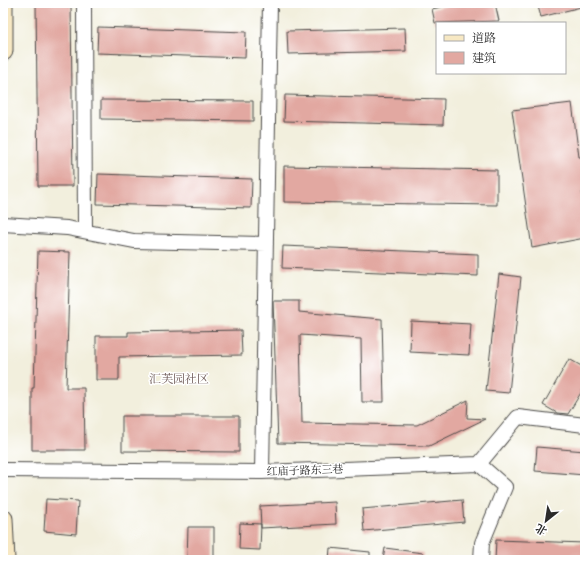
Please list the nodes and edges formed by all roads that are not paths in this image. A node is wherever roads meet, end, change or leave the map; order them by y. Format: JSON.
{"nodes":[{"id":1,"x":3,"y":3,"type":"edge"},
{"id":2,"x":84,"y":3,"type":"edge"},
{"id":3,"x":270,"y":3,"type":"edge"},
{"id":4,"x":3,"y":51,"type":"edge"},
{"id":5,"x":3,"y":224,"type":"edge"},
{"id":6,"x":85,"y":231,"type":"junction"},
{"id":7,"x":266,"y":244,"type":"junction"},
{"id":8,"x":585,"y":425,"type":"edge"},
{"id":9,"x":478,"y":464,"type":"junction"},
{"id":10,"x":3,"y":470,"type":"edge"},
{"id":11,"x":262,"y":472,"type":"junction"},
{"id":12,"x":3,"y":519,"type":"edge"},
{"id":13,"x":5,"y":560,"type":"edge"},
{"id":14,"x":481,"y":560,"type":"edge"}],
"edges":[{"from":1,"to":4,"type":"main road"},
{"from":2,"to":6,"type":"street"},
{"from":3,"to":7,"type":"street"},
{"from":5,"to":6,"type":"street"},
{"from":6,"to":7,"type":"street"},
{"from":7,"to":11,"type":"street"},
{"from":8,"to":9,"type":"street"},
{"from":9,"to":11,"type":"street","name":"红庙子路东三巷"},
{"from":9,"to":14,"type":"street"},
{"from":10,"to":11,"type":"street","name":"红庙子路东三巷"},
{"from":12,"to":13,"type":"main road"}]}
